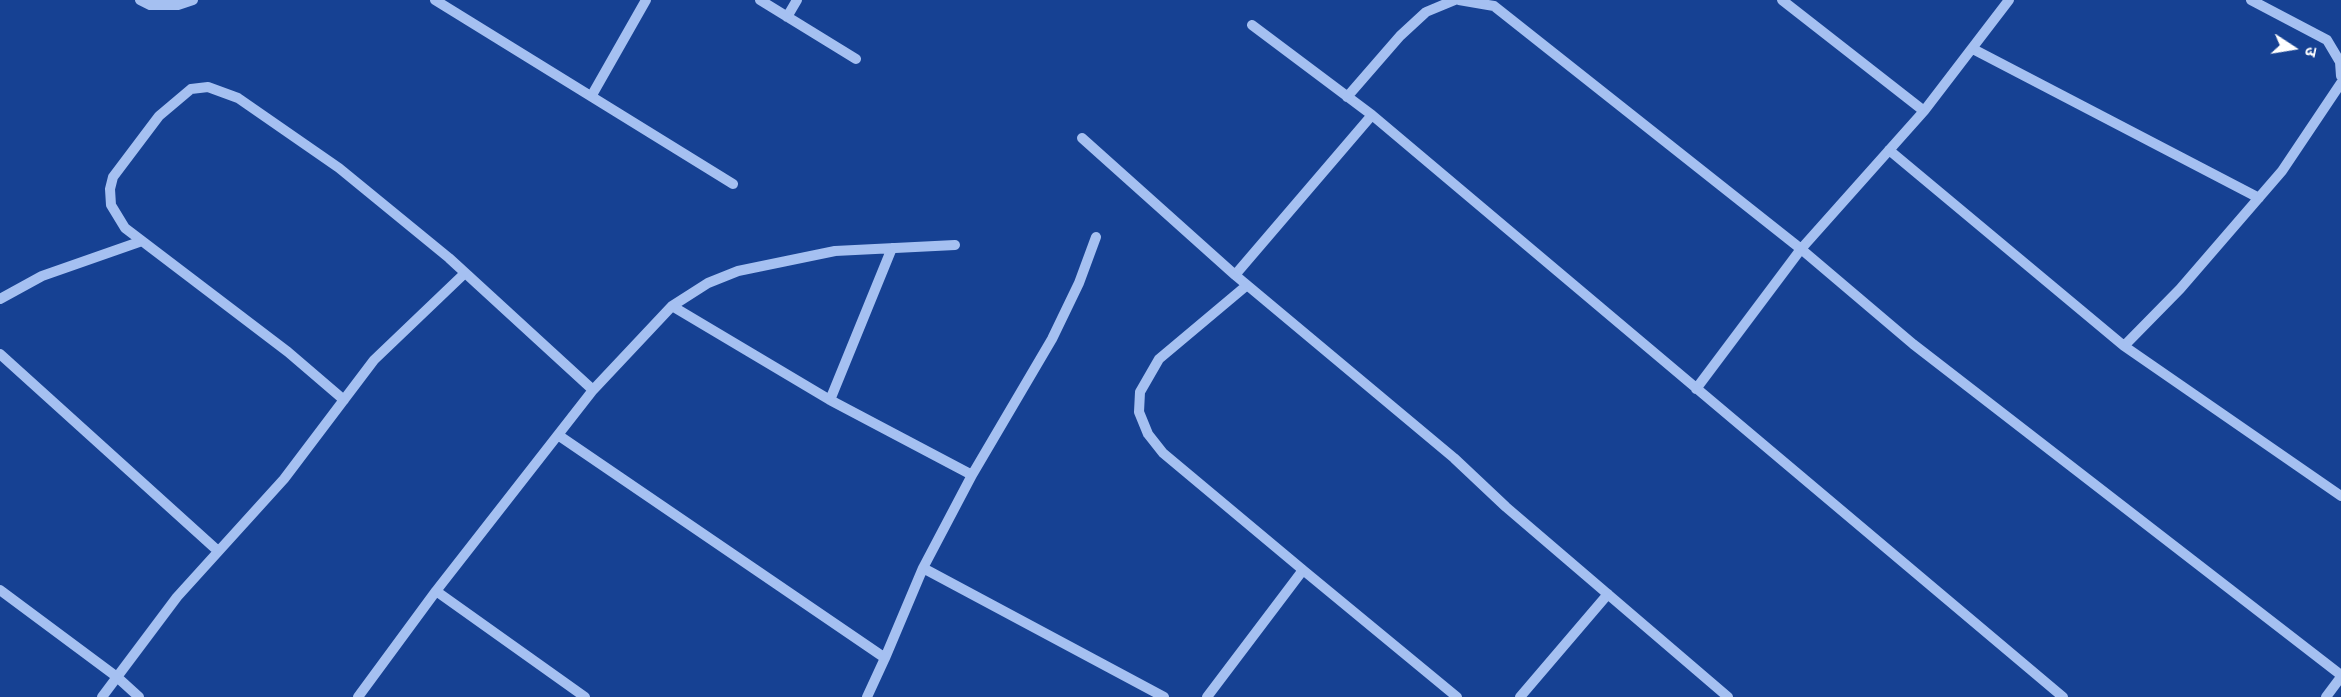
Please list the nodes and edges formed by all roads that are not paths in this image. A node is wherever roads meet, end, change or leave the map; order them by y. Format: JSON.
{"nodes":[{"id":1,"x":140,"y":0,"type":"edge"},
{"id":2,"x":194,"y":0,"type":"edge"},
{"id":3,"x":435,"y":0,"type":"edge"},
{"id":4,"x":646,"y":0,"type":"edge"},
{"id":5,"x":760,"y":0,"type":"edge"},
{"id":6,"x":797,"y":0,"type":"edge"},
{"id":7,"x":1457,"y":0,"type":"edge"},
{"id":8,"x":1782,"y":0,"type":"edge"},
{"id":9,"x":2009,"y":0,"type":"edge"},
{"id":10,"x":2251,"y":0,"type":"edge"},
{"id":11,"x":787,"y":17,"type":"junction"},
{"id":12,"x":1252,"y":26,"type":"dead end"},
{"id":13,"x":1973,"y":49,"type":"junction"},
{"id":14,"x":856,"y":59,"type":"dead end"},
{"id":15,"x":2341,"y":76,"type":"edge"},
{"id":16,"x":2341,"y":83,"type":"edge"},
{"id":17,"x":592,"y":95,"type":"junction"},
{"id":18,"x":1347,"y":97,"type":"junction"},
{"id":19,"x":1924,"y":111,"type":"junction"},
{"id":20,"x":1372,"y":115,"type":"junction"},
{"id":21,"x":1082,"y":138,"type":"dead end"},
{"id":22,"x":1888,"y":150,"type":"junction"},
{"id":23,"x":733,"y":184,"type":"dead end"},
{"id":24,"x":2259,"y":198,"type":"junction"},
{"id":25,"x":1096,"y":237,"type":"dead end"},
{"id":26,"x":142,"y":241,"type":"junction"},
{"id":27,"x":955,"y":245,"type":"dead end"},
{"id":28,"x":892,"y":248,"type":"junction"},
{"id":29,"x":1801,"y":249,"type":"junction"},
{"id":30,"x":465,"y":273,"type":"junction"},
{"id":31,"x":1235,"y":274,"type":"junction"},
{"id":32,"x":1246,"y":285,"type":"junction"},
{"id":33,"x":0,"y":299,"type":"edge"},
{"id":34,"x":672,"y":306,"type":"junction"},
{"id":35,"x":2124,"y":346,"type":"junction"},
{"id":36,"x":0,"y":354,"type":"edge"},
{"id":37,"x":1696,"y":389,"type":"junction"},
{"id":38,"x":593,"y":390,"type":"junction"},
{"id":39,"x":344,"y":400,"type":"junction"},
{"id":40,"x":830,"y":400,"type":"junction"},
{"id":41,"x":558,"y":435,"type":"junction"},
{"id":42,"x":972,"y":475,"type":"junction"},
{"id":43,"x":2341,"y":496,"type":"edge"},
{"id":44,"x":218,"y":551,"type":"junction"},
{"id":45,"x":923,"y":568,"type":"junction"},
{"id":46,"x":1303,"y":570,"type":"junction"},
{"id":47,"x":0,"y":590,"type":"edge"},
{"id":48,"x":436,"y":591,"type":"junction"},
{"id":49,"x":1608,"y":594,"type":"junction"},
{"id":50,"x":885,"y":657,"type":"junction"},
{"id":51,"x":2341,"y":676,"type":"edge"},
{"id":52,"x":117,"y":677,"type":"junction"},
{"id":53,"x":581,"y":696,"type":"edge"},
{"id":54,"x":102,"y":697,"type":"edge"},
{"id":55,"x":139,"y":697,"type":"edge"},
{"id":56,"x":358,"y":697,"type":"edge"},
{"id":57,"x":867,"y":697,"type":"edge"},
{"id":58,"x":1164,"y":697,"type":"edge"},
{"id":59,"x":1207,"y":697,"type":"edge"},
{"id":60,"x":1457,"y":697,"type":"edge"},
{"id":61,"x":1520,"y":697,"type":"edge"},
{"id":62,"x":1728,"y":697,"type":"edge"},
{"id":63,"x":2063,"y":697,"type":"edge"},
{"id":64,"x":2326,"y":697,"type":"edge"}],
"edges":[{"from":1,"to":2,"type":"street"},
{"from":3,"to":17,"type":"street"},
{"from":4,"to":17,"type":"street"},
{"from":5,"to":11,"type":"street"},
{"from":6,"to":11,"type":"street"},
{"from":7,"to":18,"type":"street"},
{"from":7,"to":29,"type":"street"},
{"from":8,"to":19,"type":"street"},
{"from":9,"to":13,"type":"street"},
{"from":10,"to":15,"type":"street"},
{"from":11,"to":14,"type":"street"},
{"from":12,"to":18,"type":"street"},
{"from":13,"to":19,"type":"street"},
{"from":13,"to":24,"type":"street"},
{"from":16,"to":24,"type":"street"},
{"from":17,"to":23,"type":"street"},
{"from":18,"to":20,"type":"street"},
{"from":19,"to":22,"type":"street"},
{"from":20,"to":31,"type":"street"},
{"from":20,"to":37,"type":"street"},
{"from":21,"to":31,"type":"street"},
{"from":22,"to":29,"type":"street"},
{"from":22,"to":35,"type":"street"},
{"from":24,"to":35,"type":"street"},
{"from":25,"to":42,"type":"street"},
{"from":26,"to":30,"type":"street"},
{"from":26,"to":33,"type":"street"},
{"from":26,"to":39,"type":"street"},
{"from":27,"to":28,"type":"street"},
{"from":28,"to":34,"type":"street"},
{"from":28,"to":40,"type":"street"},
{"from":29,"to":37,"type":"street"},
{"from":29,"to":51,"type":"street"},
{"from":30,"to":38,"type":"street"},
{"from":30,"to":39,"type":"street"},
{"from":31,"to":32,"type":"street"},
{"from":32,"to":46,"type":"street"},
{"from":32,"to":49,"type":"street"},
{"from":34,"to":38,"type":"street"},
{"from":34,"to":40,"type":"street"},
{"from":35,"to":43,"type":"street"},
{"from":36,"to":44,"type":"street"},
{"from":37,"to":63,"type":"street"},
{"from":38,"to":41,"type":"street"},
{"from":39,"to":44,"type":"street"},
{"from":40,"to":42,"type":"street"},
{"from":41,"to":48,"type":"street"},
{"from":41,"to":50,"type":"street"},
{"from":42,"to":45,"type":"street"},
{"from":44,"to":52,"type":"street"},
{"from":45,"to":50,"type":"street"},
{"from":45,"to":58,"type":"street"},
{"from":46,"to":59,"type":"street"},
{"from":46,"to":60,"type":"street"},
{"from":47,"to":52,"type":"street"},
{"from":48,"to":53,"type":"street"},
{"from":48,"to":56,"type":"street"},
{"from":49,"to":61,"type":"street"},
{"from":49,"to":62,"type":"street"},
{"from":50,"to":57,"type":"street"},
{"from":51,"to":64,"type":"street"},
{"from":52,"to":54,"type":"street"},
{"from":52,"to":55,"type":"street"}]}
